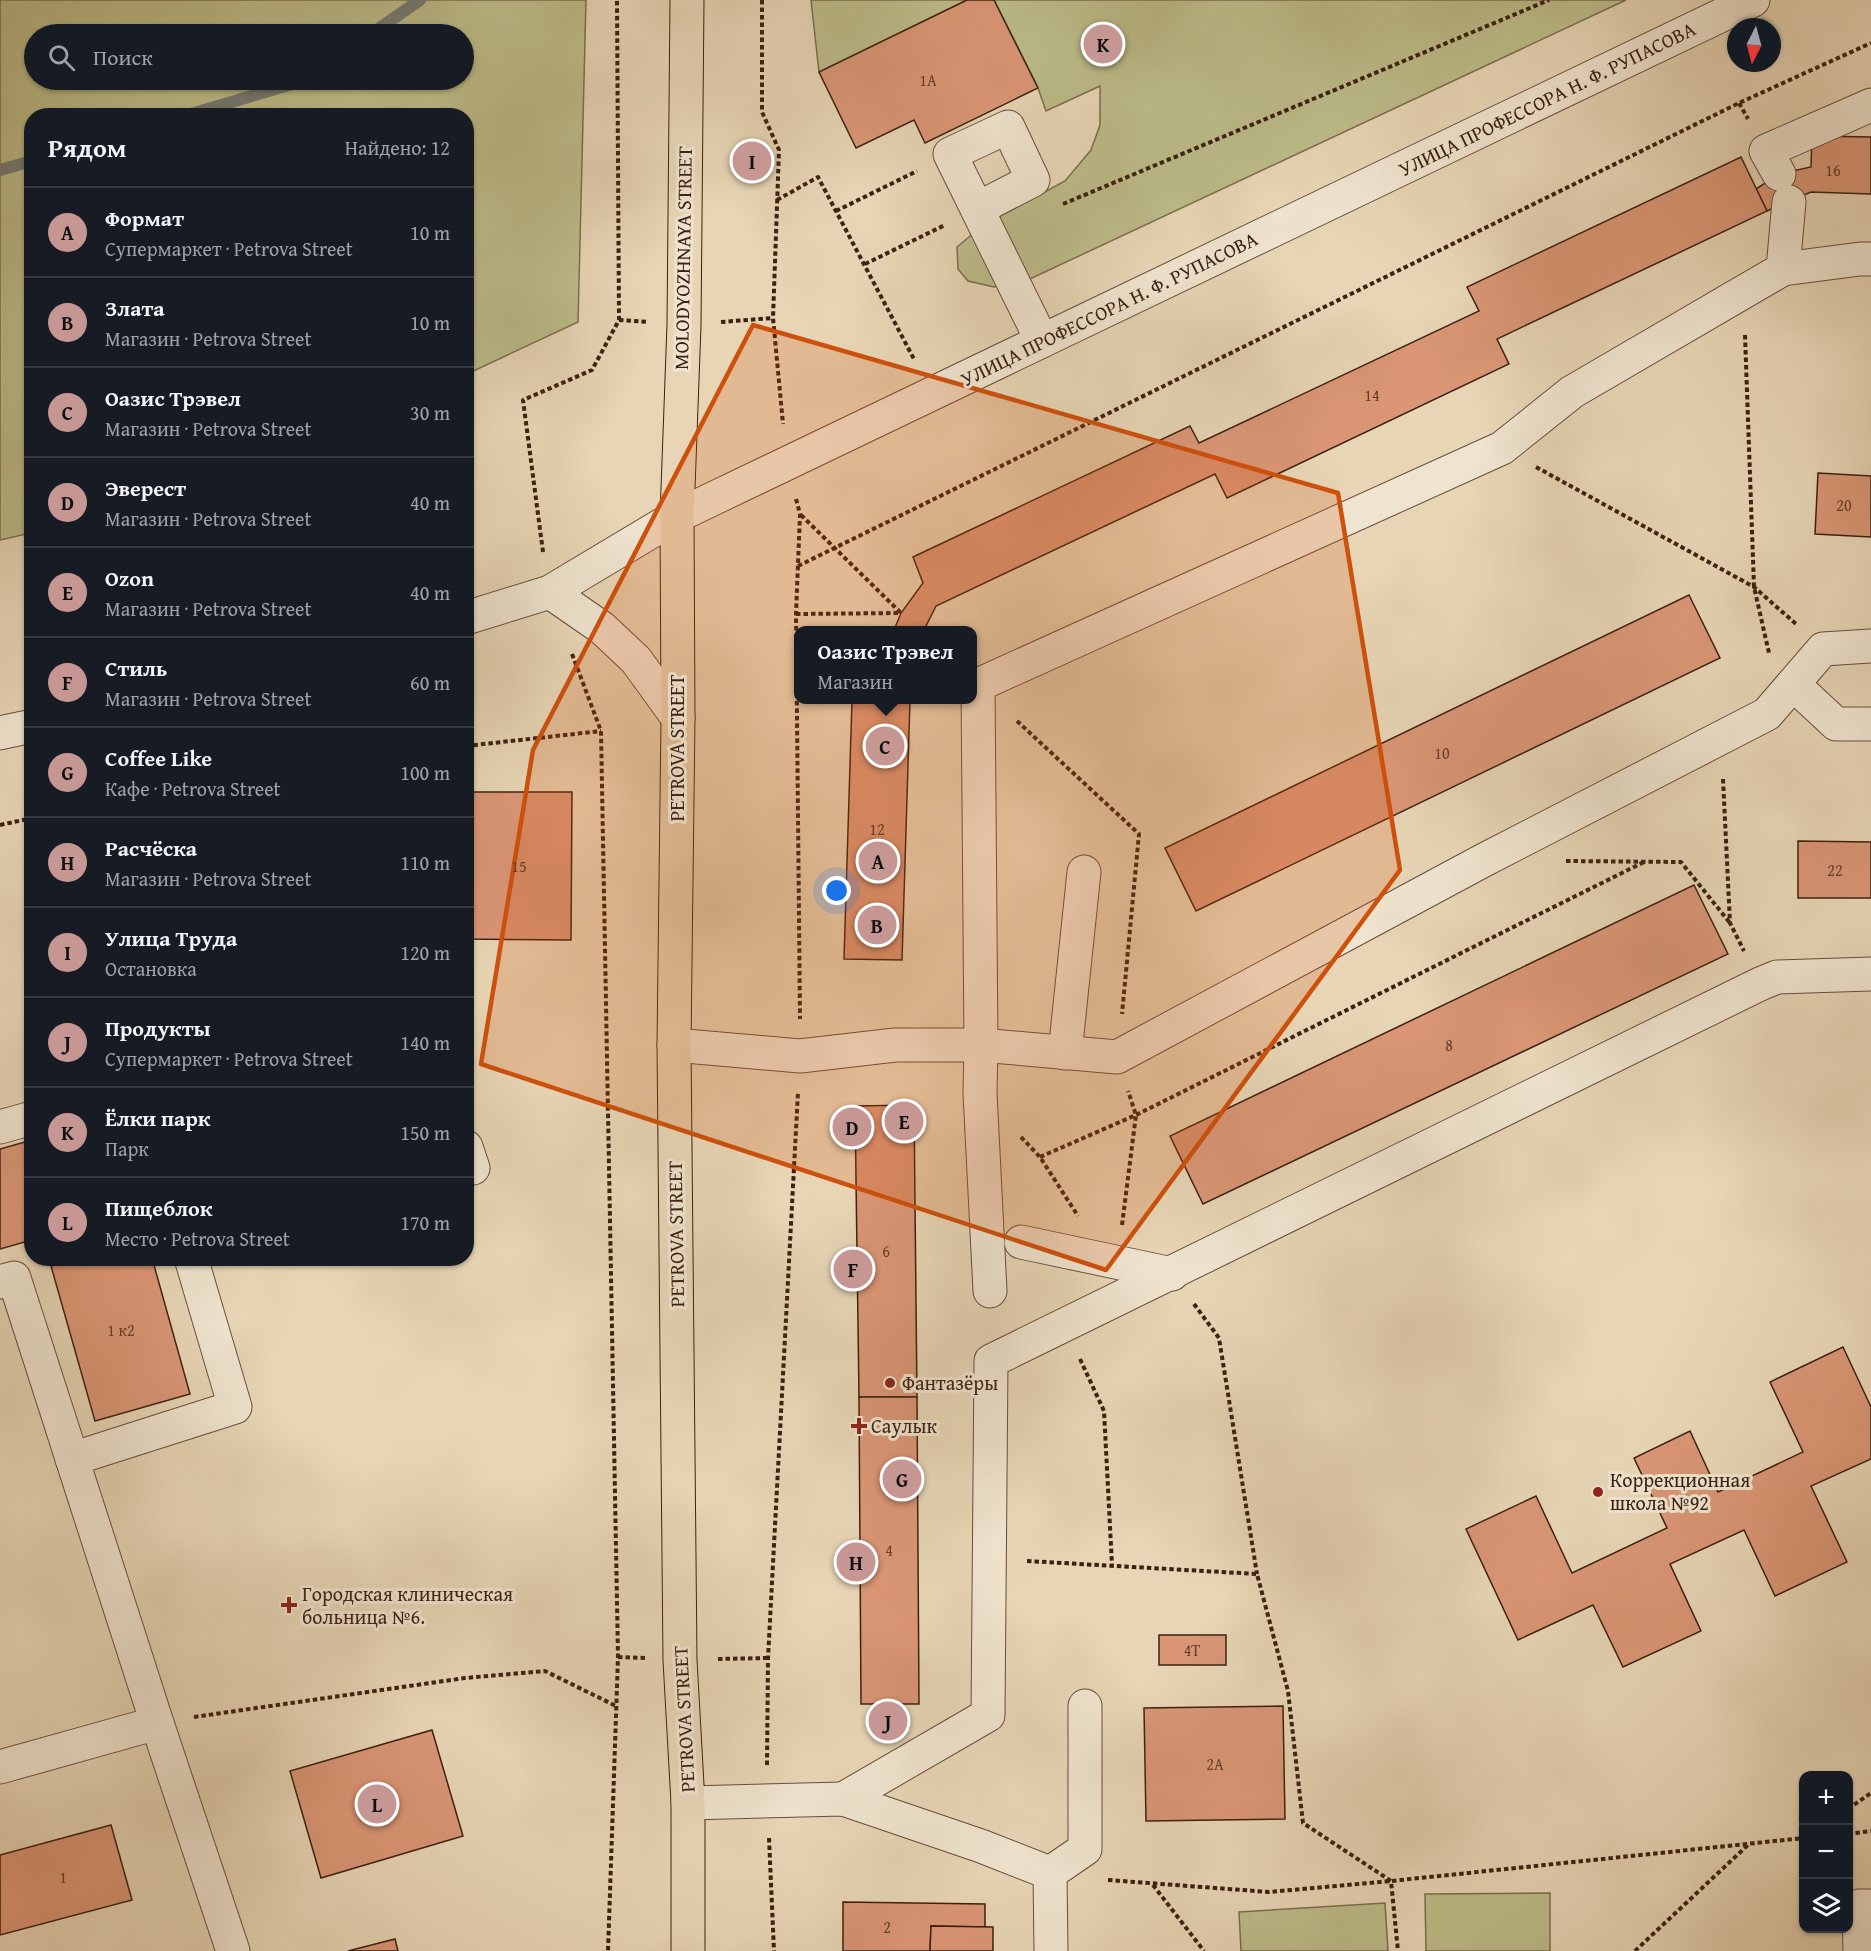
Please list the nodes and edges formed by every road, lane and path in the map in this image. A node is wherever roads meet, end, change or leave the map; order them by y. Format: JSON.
{"nodes":[{"id":1,"x":618,"y":0,"type":"edge"},
{"id":2,"x":687,"y":0,"type":"edge"},
{"id":3,"x":762,"y":0,"type":"edge"},
{"id":4,"x":1548,"y":0,"type":"edge"},
{"id":5,"x":1754,"y":0,"type":"edge"},
{"id":6,"x":1871,"y":43,"type":"edge"},
{"id":7,"x":1871,"y":105,"type":"edge"},
{"id":8,"x":950,"y":154,"type":"junction"},
{"id":9,"x":1033,"y":180,"type":"junction"},
{"id":10,"x":777,"y":200,"type":"junction"},
{"id":11,"x":977,"y":209,"type":"junction"},
{"id":12,"x":836,"y":211,"type":"junction"},
{"id":13,"x":1871,"y":259,"type":"edge"},
{"id":14,"x":865,"y":264,"type":"junction"},
{"id":15,"x":1783,"y":269,"type":"junction"},
{"id":16,"x":1744,"y":294,"type":"junction"},
{"id":17,"x":1042,"y":341,"type":"junction"},
{"id":18,"x":931,"y":394,"type":"junction"},
{"id":19,"x":523,"y":400,"type":"dead end"},
{"id":20,"x":1502,"y":448,"type":"junction"},
{"id":21,"x":786,"y":464,"type":"junction"},
{"id":22,"x":800,"y":514,"type":"junction"},
{"id":23,"x":677,"y":516,"type":"junction"},
{"id":24,"x":836,"y":549,"type":"junction"},
{"id":25,"x":798,"y":566,"type":"junction"},
{"id":26,"x":1754,"y":587,"type":"junction"},
{"id":27,"x":550,"y":592,"type":"junction"},
{"id":28,"x":796,"y":614,"type":"junction"},
{"id":29,"x":474,"y":616,"type":"edge"},
{"id":30,"x":796,"y":626,"type":"edge"},
{"id":31,"x":1871,"y":646,"type":"edge"},
{"id":32,"x":1823,"y":649,"type":"junction"},
{"id":33,"x":1786,"y":692,"type":"junction"},
{"id":34,"x":797,"y":704,"type":"edge"},
{"id":35,"x":678,"y":718,"type":"junction"},
{"id":36,"x":1871,"y":724,"type":"edge"},
{"id":37,"x":24,"y":728,"type":"edge"},
{"id":38,"x":0,"y":733,"type":"edge"},
{"id":39,"x":1721,"y":738,"type":"junction"},
{"id":40,"x":474,"y":745,"type":"edge"},
{"id":41,"x":24,"y":820,"type":"edge"},
{"id":42,"x":0,"y":825,"type":"edge"},
{"id":43,"x":1565,"y":861,"type":"dead end"},
{"id":44,"x":1646,"y":861,"type":"junction"},
{"id":45,"x":1084,"y":872,"type":"dead end"},
{"id":46,"x":1730,"y":923,"type":"junction"},
{"id":47,"x":1871,"y":974,"type":"edge"},
{"id":48,"x":1760,"y":984,"type":"junction"},
{"id":49,"x":674,"y":1045,"type":"junction"},
{"id":50,"x":981,"y":1045,"type":"junction"},
{"id":51,"x":1065,"y":1053,"type":"junction"},
{"id":52,"x":800,"y":1056,"type":"junction"},
{"id":53,"x":980,"y":1093,"type":"junction"},
{"id":54,"x":1136,"y":1115,"type":"junction"},
{"id":55,"x":24,"y":1120,"type":"edge"},
{"id":56,"x":0,"y":1127,"type":"edge"},
{"id":57,"x":1040,"y":1157,"type":"junction"},
{"id":58,"x":1021,"y":1242,"type":"dead end"},
{"id":59,"x":1112,"y":1261,"type":"junction"},
{"id":60,"x":193,"y":1266,"type":"edge"},
{"id":61,"x":1172,"y":1274,"type":"junction"},
{"id":62,"x":0,"y":1282,"type":"edge"},
{"id":63,"x":990,"y":1291,"type":"dead end"},
{"id":64,"x":1064,"y":1326,"type":"junction"},
{"id":65,"x":72,"y":1460,"type":"junction"},
{"id":66,"x":989,"y":1558,"type":"junction"},
{"id":67,"x":1112,"y":1565,"type":"junction"},
{"id":68,"x":1257,"y":1574,"type":"junction"},
{"id":69,"x":616,"y":1706,"type":"junction"},
{"id":70,"x":1085,"y":1706,"type":"dead end"},
{"id":71,"x":157,"y":1723,"type":"junction"},
{"id":72,"x":0,"y":1767,"type":"edge"},
{"id":73,"x":1871,"y":1793,"type":"edge"},
{"id":74,"x":843,"y":1799,"type":"junction"},
{"id":75,"x":767,"y":1802,"type":"junction"},
{"id":76,"x":688,"y":1803,"type":"junction"},
{"id":77,"x":1853,"y":1806,"type":"edge"},
{"id":78,"x":1871,"y":1831,"type":"edge"},
{"id":79,"x":1853,"y":1833,"type":"edge"},
{"id":80,"x":1799,"y":1838,"type":"edge"},
{"id":81,"x":1750,"y":1844,"type":"junction"},
{"id":82,"x":1050,"y":1873,"type":"junction"},
{"id":83,"x":1107,"y":1880,"type":"dead end"},
{"id":84,"x":1391,"y":1881,"type":"junction"},
{"id":85,"x":1152,"y":1884,"type":"junction"},
{"id":86,"x":1871,"y":1906,"type":"edge"},
{"id":87,"x":233,"y":1951,"type":"edge"},
{"id":88,"x":608,"y":1951,"type":"edge"},
{"id":89,"x":688,"y":1951,"type":"edge"},
{"id":90,"x":774,"y":1951,"type":"edge"},
{"id":91,"x":1051,"y":1951,"type":"edge"},
{"id":92,"x":1204,"y":1951,"type":"edge"},
{"id":93,"x":1398,"y":1951,"type":"edge"},
{"id":94,"x":1635,"y":1951,"type":"edge"},
{"id":95,"x":1860,"y":1951,"type":"edge"}],
"edges":[{"from":1,"to":19,"type":"path"},
{"from":2,"to":23,"type":"main road","name":"MOLODYOZHNAYA STREET"},
{"from":3,"to":10,"type":"path"},
{"from":4,"to":9,"type":"path"},
{"from":5,"to":17,"type":"street","name":"УЛИЦА ПРОФЕССОРА Н. Ф. РУПАСОВА"},
{"from":6,"to":24,"type":"path"},
{"from":7,"to":15,"type":"street"},
{"from":8,"to":9,"type":"street"},
{"from":8,"to":11,"type":"street"},
{"from":8,"to":12,"type":"path"},
{"from":9,"to":11,"type":"street"},
{"from":10,"to":12,"type":"path"},
{"from":10,"to":21,"type":"path"},
{"from":11,"to":14,"type":"path"},
{"from":11,"to":17,"type":"street"},
{"from":12,"to":14,"type":"path"},
{"from":13,"to":15,"type":"street"},
{"from":14,"to":18,"type":"path"},
{"from":15,"to":16,"type":"street"},
{"from":16,"to":20,"type":"street"},
{"from":16,"to":26,"type":"path"},
{"from":17,"to":18,"type":"street","name":"УЛИЦА ПРОФЕССОРА Н. Ф. РУПАСОВА"},
{"from":18,"to":21,"type":"street","name":"УЛИЦА ПРОФЕССОРА Н. Ф. РУПАСОВА"},
{"from":20,"to":26,"type":"path"},
{"from":20,"to":50,"type":"street"},
{"from":21,"to":22,"type":"path"},
{"from":21,"to":23,"type":"street","name":"УЛИЦА ПРОФЕССОРА Н. Ф. РУПАСОВА"},
{"from":22,"to":24,"type":"path"},
{"from":22,"to":25,"type":"path"},
{"from":23,"to":27,"type":"street","name":"УЛИЦА ПРОФЕССОРА Н. Ф. РУПАСОВА"},
{"from":23,"to":35,"type":"main road","name":"PETROVA STREET"},
{"from":24,"to":25,"type":"path"},
{"from":24,"to":28,"type":"path"},
{"from":25,"to":28,"type":"path"},
{"from":26,"to":32,"type":"path"},
{"from":26,"to":33,"type":"path"},
{"from":27,"to":29,"type":"street","name":"УЛИЦА ПРОФЕССОРА Н. Ф. РУПАСОВА"},
{"from":27,"to":35,"type":"street"},
{"from":28,"to":30,"type":"path"},
{"from":31,"to":32,"type":"street"},
{"from":32,"to":33,"type":"street"},
{"from":33,"to":36,"type":"street"},
{"from":33,"to":39,"type":"street"},
{"from":34,"to":52,"type":"path"},
{"from":35,"to":49,"type":"main road","name":"PETROVA STREET"},
{"from":37,"to":38,"type":"street"},
{"from":39,"to":46,"type":"path"},
{"from":39,"to":51,"type":"street"},
{"from":40,"to":69,"type":"path"},
{"from":41,"to":42,"type":"path"},
{"from":43,"to":44,"type":"path"},
{"from":44,"to":46,"type":"path"},
{"from":44,"to":54,"type":"path"},
{"from":45,"to":51,"type":"street"},
{"from":46,"to":48,"type":"path"},
{"from":47,"to":48,"type":"street"},
{"from":48,"to":61,"type":"street"},
{"from":49,"to":52,"type":"street"},
{"from":49,"to":76,"type":"main road","name":"PETROVA STREET"},
{"from":50,"to":51,"type":"street"},
{"from":50,"to":52,"type":"street"},
{"from":50,"to":53,"type":"street"},
{"from":52,"to":75,"type":"path"},
{"from":53,"to":57,"type":"path"},
{"from":53,"to":63,"type":"street"},
{"from":54,"to":57,"type":"path"},
{"from":54,"to":59,"type":"path"},
{"from":55,"to":56,"type":"street"},
{"from":57,"to":59,"type":"path"},
{"from":58,"to":59,"type":"street"},
{"from":59,"to":61,"type":"street"},
{"from":60,"to":65,"type":"street"},
{"from":61,"to":64,"type":"street"},
{"from":61,"to":68,"type":"path"},
{"from":62,"to":65,"type":"street"},
{"from":64,"to":66,"type":"street"},
{"from":64,"to":67,"type":"path"},
{"from":65,"to":71,"type":"street"},
{"from":66,"to":67,"type":"path"},
{"from":66,"to":74,"type":"street"},
{"from":67,"to":68,"type":"path"},
{"from":68,"to":84,"type":"path"},
{"from":69,"to":71,"type":"path"},
{"from":69,"to":88,"type":"path"},
{"from":70,"to":82,"type":"street"},
{"from":71,"to":72,"type":"street"},
{"from":71,"to":87,"type":"street"},
{"from":73,"to":77,"type":"path"},
{"from":74,"to":75,"type":"street"},
{"from":74,"to":82,"type":"street"},
{"from":75,"to":76,"type":"street"},
{"from":75,"to":90,"type":"path"},
{"from":76,"to":89,"type":"main road","name":"PETROVA STREET"},
{"from":78,"to":79,"type":"path"},
{"from":80,"to":81,"type":"path"},
{"from":81,"to":84,"type":"path"},
{"from":81,"to":94,"type":"path"},
{"from":82,"to":91,"type":"street"},
{"from":83,"to":85,"type":"path"},
{"from":84,"to":85,"type":"path"},
{"from":84,"to":93,"type":"path"},
{"from":85,"to":92,"type":"path"},
{"from":86,"to":95,"type":"street"}]}
